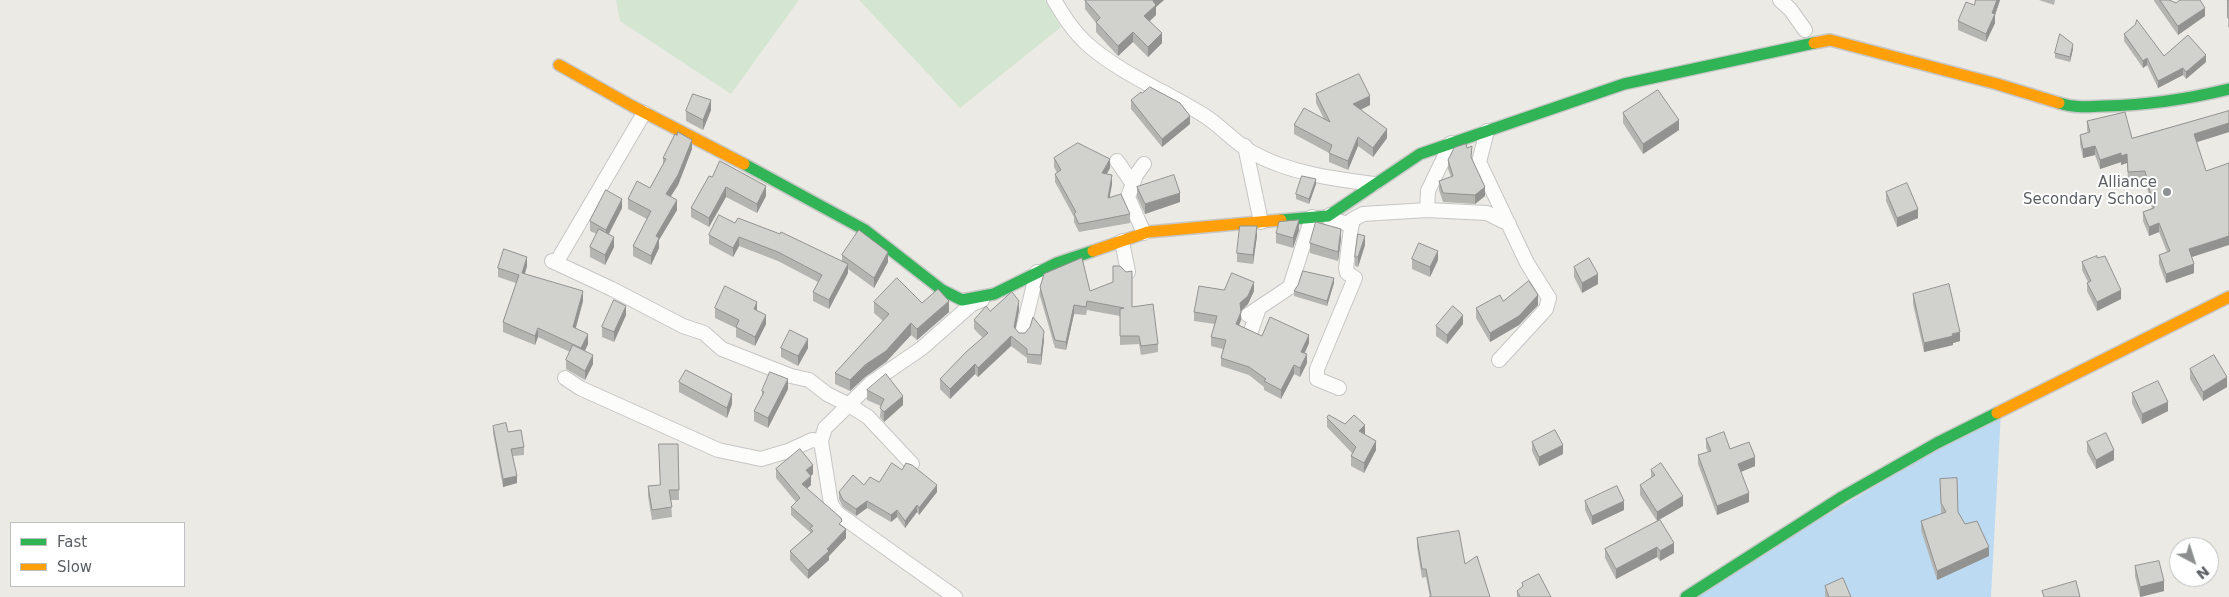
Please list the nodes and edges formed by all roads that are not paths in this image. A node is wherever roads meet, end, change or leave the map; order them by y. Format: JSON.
{"nodes":[{"id":1,"x":1054,"y":0,"type":"edge"},
{"id":2,"x":1780,"y":0,"type":"edge"},
{"id":3,"x":1805,"y":30,"type":"dead end"},
{"id":4,"x":559,"y":65,"type":"dead end"},
{"id":5,"x":2229,"y":89,"type":"edge"},
{"id":6,"x":644,"y":113,"type":"junction"},
{"id":7,"x":1487,"y":131,"type":"junction"},
{"id":8,"x":1451,"y":143,"type":"junction"},
{"id":9,"x":1244,"y":146,"type":"junction"},
{"id":10,"x":1117,"y":161,"type":"dead end"},
{"id":11,"x":1144,"y":164,"type":"dead end"},
{"id":12,"x":1133,"y":184,"type":"junction"},
{"id":13,"x":1374,"y":184,"type":"junction"},
{"id":14,"x":1427,"y":210,"type":"junction"},
{"id":15,"x":1330,"y":214,"type":"junction"},
{"id":16,"x":1312,"y":217,"type":"junction"},
{"id":17,"x":1261,"y":222,"type":"junction"},
{"id":18,"x":1509,"y":224,"type":"junction"},
{"id":19,"x":1352,"y":225,"type":"junction"},
{"id":20,"x":1144,"y":233,"type":"junction"},
{"id":21,"x":1122,"y":240,"type":"junction"},
{"id":22,"x":1037,"y":272,"type":"junction"},
{"id":23,"x":1128,"y":272,"type":"edge"},
{"id":24,"x":994,"y":294,"type":"junction"},
{"id":25,"x":2229,"y":297,"type":"edge"},
{"id":26,"x":1251,"y":331,"type":"edge"},
{"id":27,"x":1022,"y":334,"type":"edge"},
{"id":28,"x":1499,"y":360,"type":"dead end"},
{"id":29,"x":565,"y":378,"type":"dead end"},
{"id":30,"x":1339,"y":388,"type":"dead end"},
{"id":31,"x":850,"y":405,"type":"junction"},
{"id":32,"x":821,"y":441,"type":"junction"},
{"id":33,"x":912,"y":464,"type":"edge"},
{"id":34,"x":1688,"y":596,"type":"edge"},
{"id":35,"x":955,"y":597,"type":"edge"}],
"edges":[{"from":1,"to":9,"type":"street"},
{"from":2,"to":3,"type":"street"},
{"from":4,"to":6,"type":"street"},
{"from":5,"to":7,"type":"street"},
{"from":6,"to":24,"type":"street"},
{"from":6,"to":31,"type":"street"},
{"from":7,"to":8,"type":"street"},
{"from":7,"to":18,"type":"street"},
{"from":8,"to":13,"type":"street"},
{"from":8,"to":14,"type":"street"},
{"from":9,"to":13,"type":"street"},
{"from":9,"to":17,"type":"street"},
{"from":10,"to":12,"type":"street"},
{"from":11,"to":12,"type":"street"},
{"from":12,"to":20,"type":"street"},
{"from":13,"to":15,"type":"street"},
{"from":14,"to":18,"type":"street"},
{"from":14,"to":19,"type":"street"},
{"from":15,"to":16,"type":"street"},
{"from":15,"to":19,"type":"street"},
{"from":16,"to":17,"type":"street"},
{"from":16,"to":26,"type":"street"},
{"from":17,"to":20,"type":"street"},
{"from":18,"to":28,"type":"street"},
{"from":19,"to":30,"type":"street"},
{"from":20,"to":21,"type":"street"},
{"from":21,"to":22,"type":"street"},
{"from":21,"to":23,"type":"street"},
{"from":22,"to":24,"type":"street"},
{"from":22,"to":27,"type":"street"},
{"from":24,"to":31,"type":"street"},
{"from":25,"to":34,"type":"street"},
{"from":29,"to":32,"type":"street"},
{"from":31,"to":32,"type":"street"},
{"from":31,"to":33,"type":"street"},
{"from":32,"to":35,"type":"street"}]}
